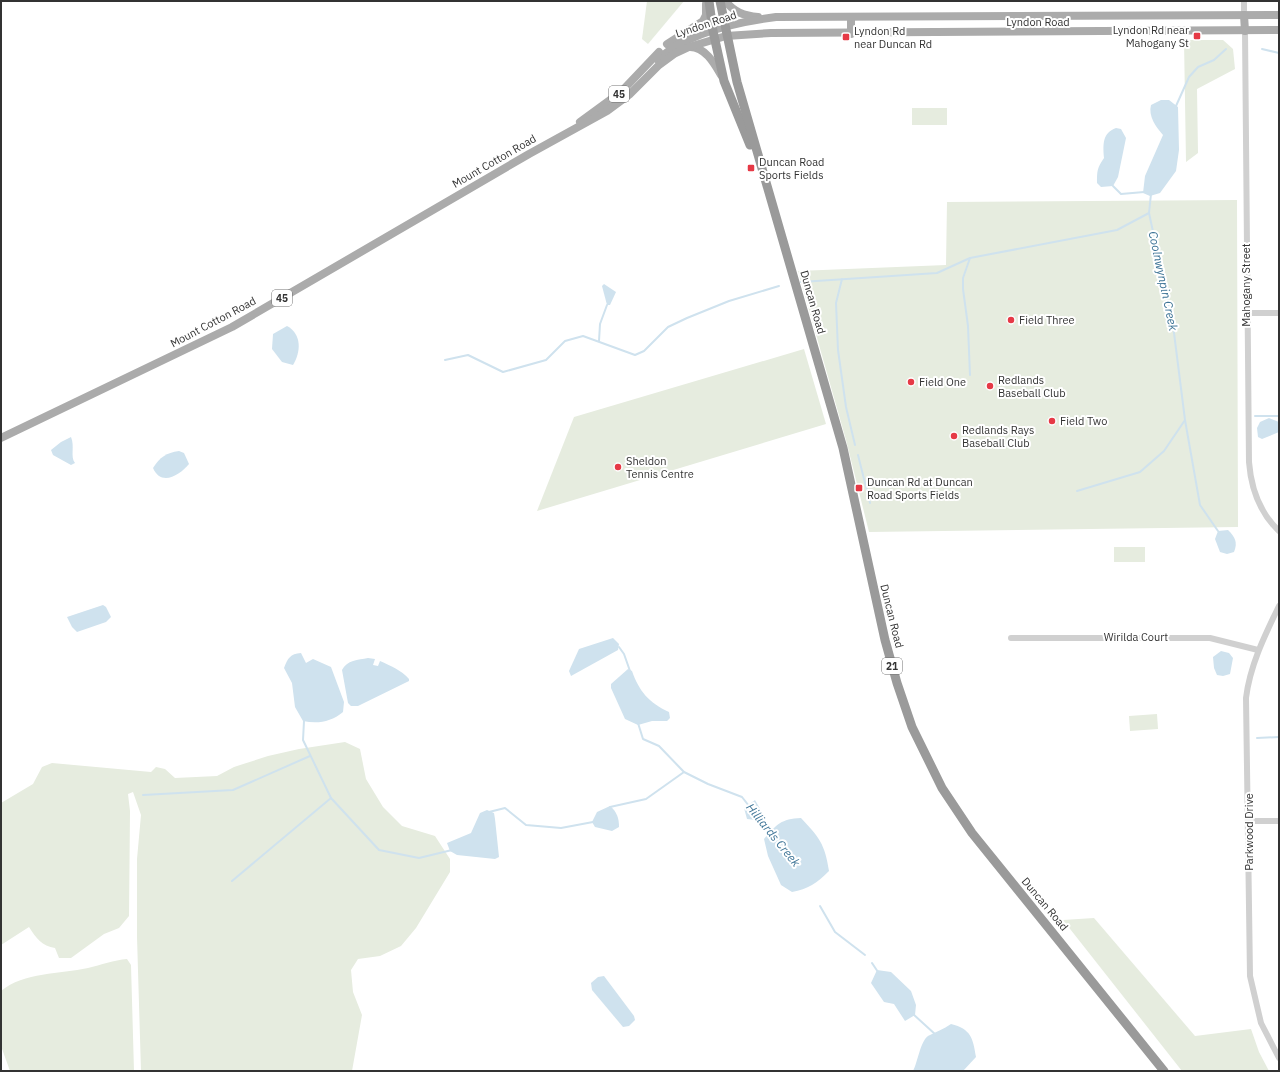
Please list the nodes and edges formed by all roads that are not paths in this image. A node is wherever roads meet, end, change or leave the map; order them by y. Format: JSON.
{"nodes":[{"id":1,"x":707,"y":1,"type":"edge"},
{"id":2,"x":720,"y":1,"type":"edge"},
{"id":3,"x":726,"y":1,"type":"edge"},
{"id":4,"x":1244,"y":1,"type":"edge"},
{"id":5,"x":1244,"y":15,"type":"junction"},
{"id":6,"x":1279,"y":15,"type":"edge"},
{"id":7,"x":776,"y":17,"type":"junction"},
{"id":8,"x":851,"y":17,"type":"junction"},
{"id":9,"x":1245,"y":30,"type":"junction"},
{"id":10,"x":1279,"y":30,"type":"edge"},
{"id":11,"x":725,"y":32,"type":"junction"},
{"id":12,"x":851,"y":34,"type":"junction"},
{"id":13,"x":714,"y":35,"type":"junction"},
{"id":14,"x":689,"y":47,"type":"junction"},
{"id":15,"x":724,"y":81,"type":"junction"},
{"id":16,"x":576,"y":124,"type":"junction"},
{"id":17,"x":553,"y":140,"type":"junction"},
{"id":18,"x":767,"y":190,"type":"junction"},
{"id":19,"x":1246,"y":313,"type":"junction"},
{"id":20,"x":1279,"y":313,"type":"edge"},
{"id":21,"x":1,"y":438,"type":"edge"},
{"id":22,"x":1279,"y":531,"type":"edge"},
{"id":23,"x":1279,"y":606,"type":"edge"},
{"id":24,"x":1011,"y":638,"type":"dead end"},
{"id":25,"x":1258,"y":650,"type":"junction"},
{"id":26,"x":1249,"y":821,"type":"junction"},
{"id":27,"x":1279,"y":821,"type":"edge"},
{"id":28,"x":1279,"y":1058,"type":"edge"},
{"id":29,"x":1164,"y":1071,"type":"edge"}],
"edges":[{"from":1,"to":13,"type":"highway","name":"Duncan Road","number":"21"},
{"from":1,"to":16,"type":"main road","name":"Mount Cotton Road","number":"45"},
{"from":2,"to":11,"type":"highway","number":"21"},
{"from":3,"to":7,"type":"main road"},
{"from":4,"to":5,"type":"street"},
{"from":5,"to":6,"type":"main road","name":"Lyndon Road"},
{"from":5,"to":8,"type":"main road","name":"Lyndon Road"},
{"from":5,"to":9,"type":"main road"},
{"from":7,"to":8,"type":"main road","name":"Lyndon Road"},
{"from":7,"to":11,"type":"main road","name":"Lyndon Road"},
{"from":8,"to":12,"type":"main road"},
{"from":9,"to":10,"type":"main road","name":"Lyndon Road"},
{"from":9,"to":12,"type":"main road","name":"Lyndon Road"},
{"from":9,"to":19,"type":"street","name":"Mahogany Street"},
{"from":11,"to":12,"type":"main road","name":"Lyndon Road"},
{"from":11,"to":13,"type":"main road","name":"Mount Cotton Road","number":"45"},
{"from":11,"to":18,"type":"highway","name":"Duncan Road","number":"21"},
{"from":13,"to":14,"type":"main road","name":"Mount Cotton Road","number":"45"},
{"from":13,"to":15,"type":"highway","name":"Duncan Road","number":"21"},
{"from":13,"to":16,"type":"main road","name":"Lyndon Road"},
{"from":14,"to":15,"type":"main road"},
{"from":14,"to":17,"type":"main road","name":"Mount Cotton Road","number":"45"},
{"from":15,"to":18,"type":"highway","name":"Duncan Road","number":"21"},
{"from":16,"to":17,"type":"main road","name":"Mount Cotton Road","number":"45"},
{"from":17,"to":21,"type":"main road","name":"Mount Cotton Road","number":"45"},
{"from":18,"to":29,"type":"highway","name":"Duncan Road","number":"21"},
{"from":19,"to":20,"type":"street"},
{"from":19,"to":22,"type":"street","name":"Mahogany Street"},
{"from":23,"to":25,"type":"street","name":"Parkwood Drive"},
{"from":24,"to":25,"type":"street","name":"Wirilda Court"},
{"from":25,"to":26,"type":"street","name":"Parkwood Drive"},
{"from":26,"to":27,"type":"street"},
{"from":26,"to":28,"type":"street","name":"Parkwood Drive"}]}
